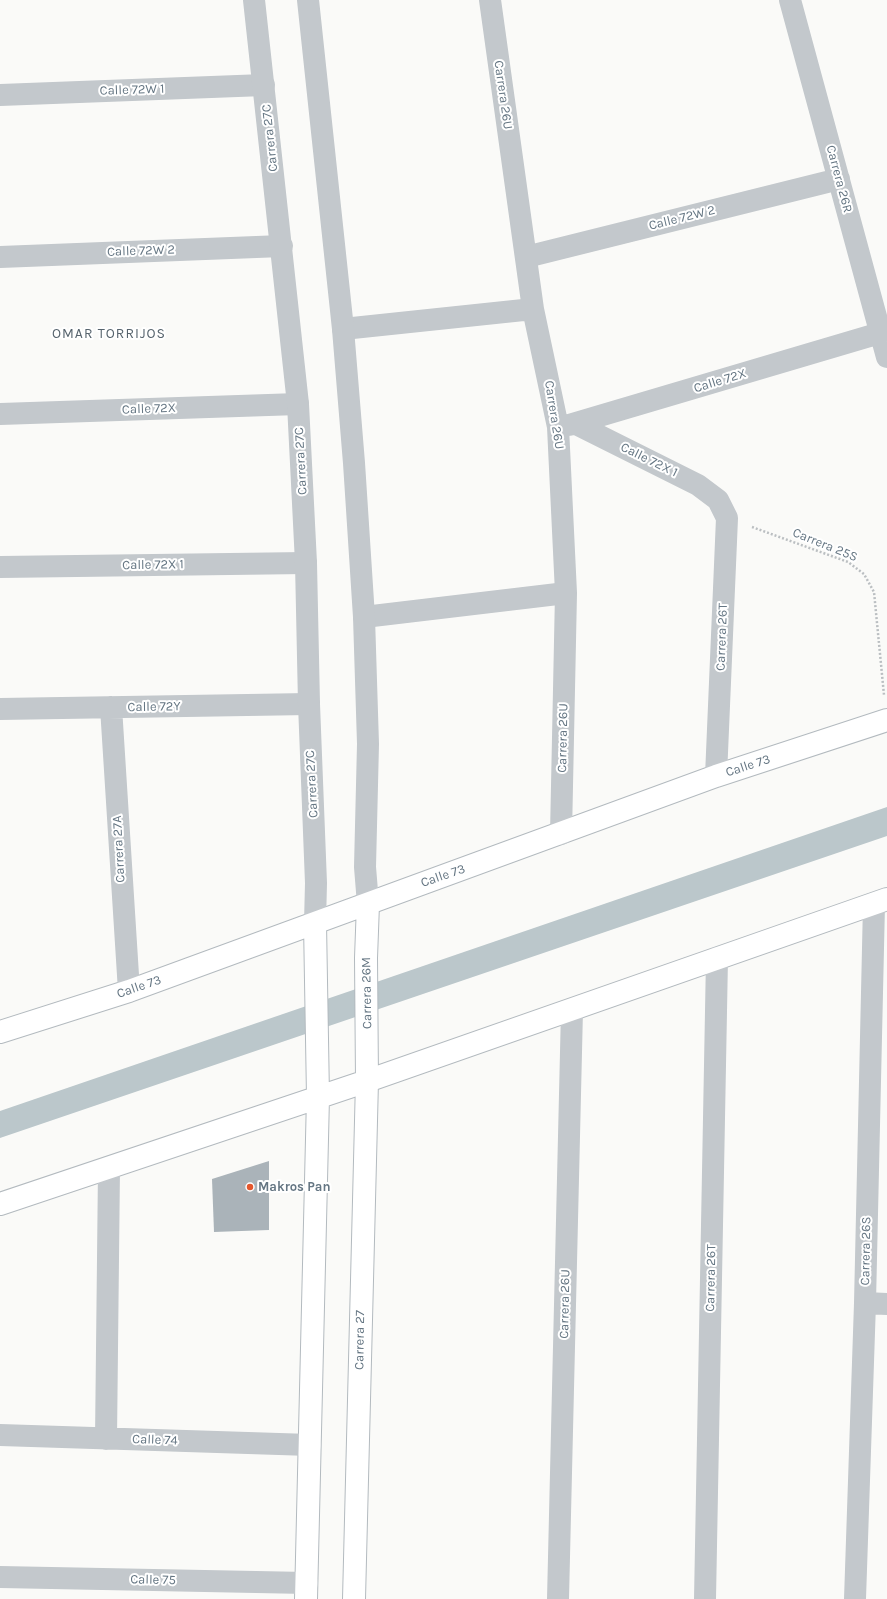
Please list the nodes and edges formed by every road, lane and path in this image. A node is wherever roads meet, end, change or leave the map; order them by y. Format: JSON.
{"nodes":[{"id":1,"x":254,"y":0,"type":"edge"},
{"id":2,"x":308,"y":0,"type":"edge"},
{"id":3,"x":490,"y":0,"type":"edge"},
{"id":4,"x":790,"y":0,"type":"edge"},
{"id":5,"x":264,"y":85,"type":"junction"},
{"id":6,"x":0,"y":95,"type":"edge"},
{"id":7,"x":839,"y":179,"type":"junction"},
{"id":8,"x":282,"y":246,"type":"junction"},
{"id":9,"x":0,"y":257,"type":"edge"},
{"id":10,"x":526,"y":257,"type":"junction"},
{"id":11,"x":881,"y":308,"type":"edge"},
{"id":12,"x":533,"y":309,"type":"junction"},
{"id":13,"x":343,"y":329,"type":"junction"},
{"id":14,"x":880,"y":333,"type":"junction"},
{"id":15,"x":887,"y":357,"type":"edge"},
{"id":16,"x":298,"y":404,"type":"junction"},
{"id":17,"x":0,"y":414,"type":"edge"},
{"id":18,"x":567,"y":426,"type":"junction"},
{"id":19,"x":723,"y":509,"type":"junction"},
{"id":20,"x":306,"y":563,"type":"junction"},
{"id":21,"x":0,"y":567,"type":"edge"},
{"id":22,"x":566,"y":593,"type":"junction"},
{"id":23,"x":364,"y":617,"type":"junction"},
{"id":24,"x":309,"y":704,"type":"junction"},
{"id":25,"x":111,"y":707,"type":"junction"},
{"id":26,"x":0,"y":709,"type":"edge"},
{"id":27,"x":887,"y":720,"type":"edge"},
{"id":28,"x":716,"y":776,"type":"junction"},
{"id":29,"x":561,"y":834,"type":"junction"},
{"id":30,"x":880,"y":901,"type":"edge"},
{"id":31,"x":368,"y":904,"type":"junction"},
{"id":32,"x":315,"y":923,"type":"junction"},
{"id":33,"x":717,"y":958,"type":"junction"},
{"id":34,"x":128,"y":991,"type":"junction"},
{"id":35,"x":572,"y":1010,"type":"junction"},
{"id":36,"x":0,"y":1032,"type":"edge"},
{"id":37,"x":367,"y":1081,"type":"junction"},
{"id":38,"x":318,"y":1097,"type":"junction"},
{"id":39,"x":109,"y":1168,"type":"junction"},
{"id":40,"x":0,"y":1204,"type":"edge"},
{"id":41,"x":865,"y":1303,"type":"junction"},
{"id":42,"x":887,"y":1304,"type":"edge"},
{"id":43,"x":0,"y":1435,"type":"edge"},
{"id":44,"x":106,"y":1438,"type":"junction"},
{"id":45,"x":310,"y":1446,"type":"junction"},
{"id":46,"x":0,"y":1577,"type":"edge"},
{"id":47,"x":306,"y":1591,"type":"edge"},
{"id":48,"x":354,"y":1599,"type":"edge"},
{"id":49,"x":558,"y":1599,"type":"edge"},
{"id":50,"x":705,"y":1599,"type":"edge"},
{"id":51,"x":855,"y":1599,"type":"edge"}],
"edges":[{"from":1,"to":5,"type":"street","name":"Carrera 27C"},
{"from":2,"to":13,"type":"street"},
{"from":3,"to":10,"type":"street","name":"Carrera 26U"},
{"from":4,"to":7,"type":"street","name":"Carrera 26R"},
{"from":5,"to":6,"type":"street","name":"Calle 72W 1"},
{"from":5,"to":8,"type":"street","name":"Carrera 27C"},
{"from":7,"to":10,"type":"street","name":"Calle 72W 2"},
{"from":7,"to":11,"type":"street","name":"Carrera 26R"},
{"from":8,"to":9,"type":"street","name":"Calle 72W 2"},
{"from":8,"to":16,"type":"street","name":"Carrera 27C"},
{"from":10,"to":12,"type":"street","name":"Carrera 26U"},
{"from":11,"to":14,"type":"street","name":"Carrera 26R"},
{"from":12,"to":13,"type":"street"},
{"from":12,"to":18,"type":"street","name":"Carrera 26U"},
{"from":13,"to":23,"type":"street"},
{"from":14,"to":15,"type":"street","name":"Carrera 26R"},
{"from":14,"to":18,"type":"street","name":"Calle 72X"},
{"from":16,"to":17,"type":"street","name":"Calle 72X"},
{"from":16,"to":20,"type":"street","name":"Carrera 27C"},
{"from":18,"to":19,"type":"street","name":"Calle 72X 1"},
{"from":18,"to":22,"type":"street","name":"Carrera 26U"},
{"from":19,"to":27,"type":"path","name":"Carrera 25S"},
{"from":19,"to":28,"type":"street","name":"Carrera 26T"},
{"from":20,"to":21,"type":"street","name":"Calle 72X 1"},
{"from":20,"to":24,"type":"street","name":"Carrera 27C"},
{"from":22,"to":23,"type":"street"},
{"from":22,"to":29,"type":"street","name":"Carrera 26U"},
{"from":23,"to":31,"type":"street"},
{"from":24,"to":25,"type":"street","name":"Calle 72Y"},
{"from":24,"to":32,"type":"street","name":"Carrera 27C"},
{"from":25,"to":26,"type":"street","name":"Calle 72Y"},
{"from":25,"to":34,"type":"street","name":"Carrera 27A"},
{"from":27,"to":28,"type":"main road","name":"Calle 73"},
{"from":28,"to":29,"type":"main road","name":"Calle 73"},
{"from":29,"to":31,"type":"main road","name":"Calle 73"},
{"from":30,"to":33,"type":"main road"},
{"from":30,"to":41,"type":"street","name":"Carrera 26S"},
{"from":31,"to":32,"type":"main road","name":"Calle 73"},
{"from":31,"to":37,"type":"main road","name":"Carrera 26M"},
{"from":32,"to":34,"type":"main road","name":"Calle 73"},
{"from":32,"to":38,"type":"main road"},
{"from":33,"to":35,"type":"main road"},
{"from":33,"to":50,"type":"street","name":"Carrera 26T"},
{"from":34,"to":36,"type":"main road","name":"Calle 73"},
{"from":35,"to":37,"type":"main road"},
{"from":35,"to":49,"type":"street","name":"Carrera 26U"},
{"from":37,"to":38,"type":"main road"},
{"from":37,"to":48,"type":"main road","name":"Carrera 27"},
{"from":38,"to":39,"type":"main road"},
{"from":38,"to":45,"type":"main road"},
{"from":39,"to":40,"type":"main road"},
{"from":39,"to":44,"type":"street"},
{"from":41,"to":42,"type":"street"},
{"from":41,"to":51,"type":"street","name":"Carrera 26S"},
{"from":43,"to":44,"type":"street","name":"Calle 74"},
{"from":44,"to":45,"type":"street","name":"Calle 74"},
{"from":45,"to":47,"type":"main road"},
{"from":46,"to":47,"type":"street","name":"Calle 75"}]}
